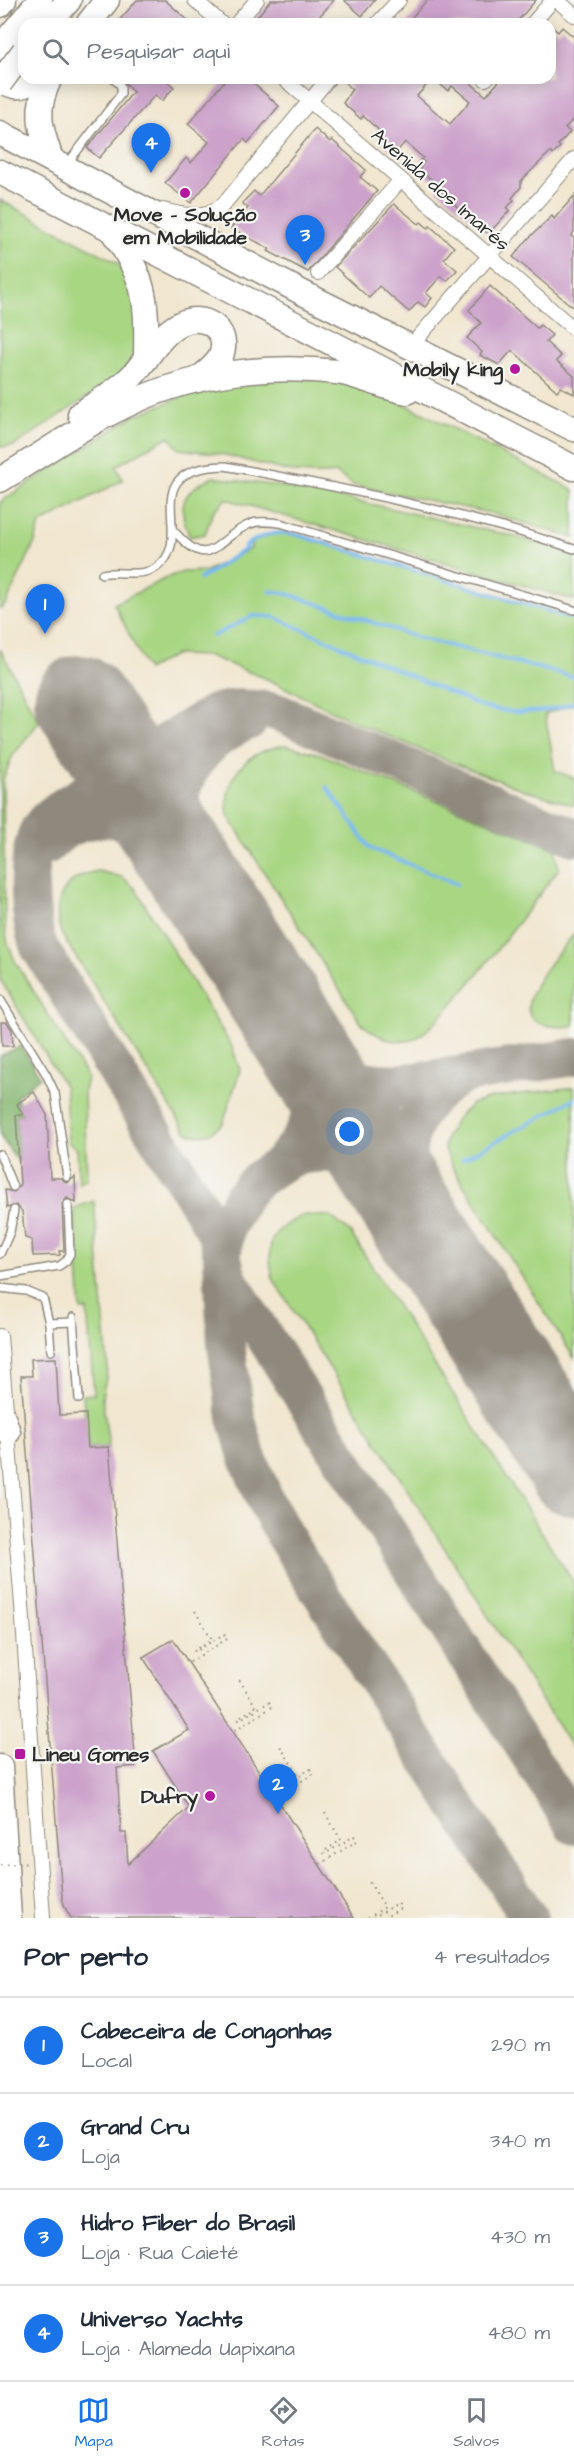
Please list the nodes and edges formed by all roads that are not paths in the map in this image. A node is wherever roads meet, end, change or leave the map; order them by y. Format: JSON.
{"nodes":[{"id":1,"x":4,"y":0,"type":"edge"},
{"id":2,"x":40,"y":0,"type":"edge"},
{"id":3,"x":69,"y":0,"type":"edge"},
{"id":4,"x":107,"y":0,"type":"edge"},
{"id":5,"x":195,"y":0,"type":"edge"},
{"id":6,"x":257,"y":0,"type":"edge"},
{"id":7,"x":399,"y":0,"type":"edge"},
{"id":8,"x":555,"y":0,"type":"edge"},
{"id":9,"x":0,"y":5,"type":"edge"},
{"id":10,"x":574,"y":15,"type":"edge"},
{"id":11,"x":25,"y":18,"type":"edge"},
{"id":12,"x":53,"y":18,"type":"edge"},
{"id":13,"x":93,"y":18,"type":"edge"},
{"id":14,"x":215,"y":18,"type":"edge"},
{"id":15,"x":241,"y":18,"type":"edge"},
{"id":16,"x":382,"y":18,"type":"edge"},
{"id":17,"x":538,"y":18,"type":"edge"},
{"id":18,"x":18,"y":26,"type":"edge"},
{"id":19,"x":0,"y":48,"type":"edge"},
{"id":20,"x":18,"y":58,"type":"edge"},
{"id":21,"x":0,"y":81,"type":"edge"},
{"id":22,"x":28,"y":84,"type":"edge"},
{"id":23,"x":48,"y":84,"type":"edge"},
{"id":24,"x":119,"y":84,"type":"edge"},
{"id":25,"x":291,"y":84,"type":"edge"},
{"id":26,"x":324,"y":84,"type":"edge"},
{"id":27,"x":309,"y":100,"type":"junction"},
{"id":28,"x":0,"y":133,"type":"edge"},
{"id":29,"x":574,"y":159,"type":"edge"},
{"id":30,"x":58,"y":163,"type":"junction"},
{"id":31,"x":0,"y":172,"type":"edge"},
{"id":32,"x":401,"y":180,"type":"junction"},
{"id":33,"x":117,"y":197,"type":"junction"},
{"id":34,"x":109,"y":227,"type":"junction"},
{"id":35,"x":489,"y":257,"type":"junction"},
{"id":36,"x":318,"y":273,"type":"dead end"},
{"id":37,"x":574,"y":329,"type":"edge"},
{"id":38,"x":409,"y":348,"type":"junction"},
{"id":39,"x":146,"y":359,"type":"junction"},
{"id":40,"x":197,"y":380,"type":"junction"},
{"id":41,"x":431,"y":394,"type":"junction"},
{"id":42,"x":574,"y":429,"type":"edge"},
{"id":43,"x":0,"y":464,"type":"edge"},
{"id":44,"x":574,"y":468,"type":"edge"},
{"id":45,"x":0,"y":480,"type":"edge"},
{"id":46,"x":174,"y":531,"type":"junction"},
{"id":47,"x":574,"y":549,"type":"edge"},
{"id":48,"x":102,"y":574,"type":"dead end"},
{"id":49,"x":574,"y":610,"type":"edge"},
{"id":50,"x":0,"y":999,"type":"edge"},
{"id":51,"x":0,"y":1154,"type":"edge"},
{"id":52,"x":67,"y":1178,"type":"dead end"},
{"id":53,"x":13,"y":1187,"type":"dead end"},
{"id":54,"x":68,"y":1203,"type":"dead end"},
{"id":55,"x":14,"y":1210,"type":"dead end"},
{"id":56,"x":0,"y":1254,"type":"edge"},
{"id":57,"x":0,"y":1276,"type":"edge"},
{"id":58,"x":0,"y":1288,"type":"edge"},
{"id":59,"x":49,"y":1323,"type":"junction"},
{"id":60,"x":0,"y":1336,"type":"edge"},
{"id":61,"x":51,"y":1351,"type":"dead end"},
{"id":62,"x":79,"y":1399,"type":"dead end"},
{"id":63,"x":0,"y":1409,"type":"edge"},
{"id":64,"x":8,"y":1432,"type":"junction"},
{"id":65,"x":0,"y":1767,"type":"edge"},
{"id":66,"x":12,"y":1864,"type":"edge"},
{"id":67,"x":9,"y":1918,"type":"edge"},
{"id":68,"x":18,"y":1918,"type":"edge"},
{"id":69,"x":43,"y":1918,"type":"edge"}],
"edges":[{"from":1,"to":9,"type":"highway"},
{"from":2,"to":11,"type":"highway"},
{"from":3,"to":12,"type":"highway"},
{"from":4,"to":13,"type":"highway"},
{"from":5,"to":14,"type":"street"},
{"from":6,"to":15,"type":"street"},
{"from":7,"to":16,"type":"street"},
{"from":8,"to":10,"type":"street"},
{"from":8,"to":17,"type":"street"},
{"from":18,"to":19,"type":"highway"},
{"from":20,"to":21,"type":"highway","bridge":true},
{"from":21,"to":22,"type":"highway"},
{"from":23,"to":30,"type":"highway"},
{"from":24,"to":30,"type":"lane"},
{"from":25,"to":27,"type":"street","name":"Avenida dos Imarés"},
{"from":26,"to":27,"type":"street"},
{"from":27,"to":32,"type":"street","name":"Avenida dos Imarés"},
{"from":27,"to":33,"type":"street"},
{"from":28,"to":30,"type":"highway"},
{"from":29,"to":35,"type":"street"},
{"from":30,"to":33,"type":"highway"},
{"from":31,"to":34,"type":"highway"},
{"from":32,"to":35,"type":"street","name":"Avenida dos Imarés"},
{"from":32,"to":36,"type":"street"},
{"from":33,"to":38,"type":"highway"},
{"from":34,"to":39,"type":"highway"},
{"from":34,"to":41,"type":"highway"},
{"from":35,"to":37,"type":"street","name":"Avenida dos Imarés"},
{"from":35,"to":38,"type":"street"},
{"from":38,"to":42,"type":"highway"},
{"from":39,"to":40,"type":"highway"},
{"from":39,"to":43,"type":"highway"},
{"from":40,"to":41,"type":"highway"},
{"from":40,"to":45,"type":"highway"},
{"from":41,"to":44,"type":"highway"},
{"from":46,"to":47,"type":"lane"},
{"from":46,"to":48,"type":"lane"},
{"from":46,"to":49,"type":"lane"},
{"from":50,"to":52,"type":"lane"},
{"from":51,"to":53,"type":"lane"},
{"from":54,"to":57,"type":"lane"},
{"from":55,"to":56,"type":"lane"},
{"from":58,"to":59,"type":"lane"},
{"from":59,"to":61,"type":"lane"},
{"from":59,"to":62,"type":"lane"},
{"from":60,"to":64,"type":"street"},
{"from":63,"to":64,"type":"highway"},
{"from":64,"to":69,"type":"street"},
{"from":65,"to":66,"type":"highway"},
{"from":66,"to":67,"type":"highway"},
{"from":66,"to":68,"type":"street"}]}
